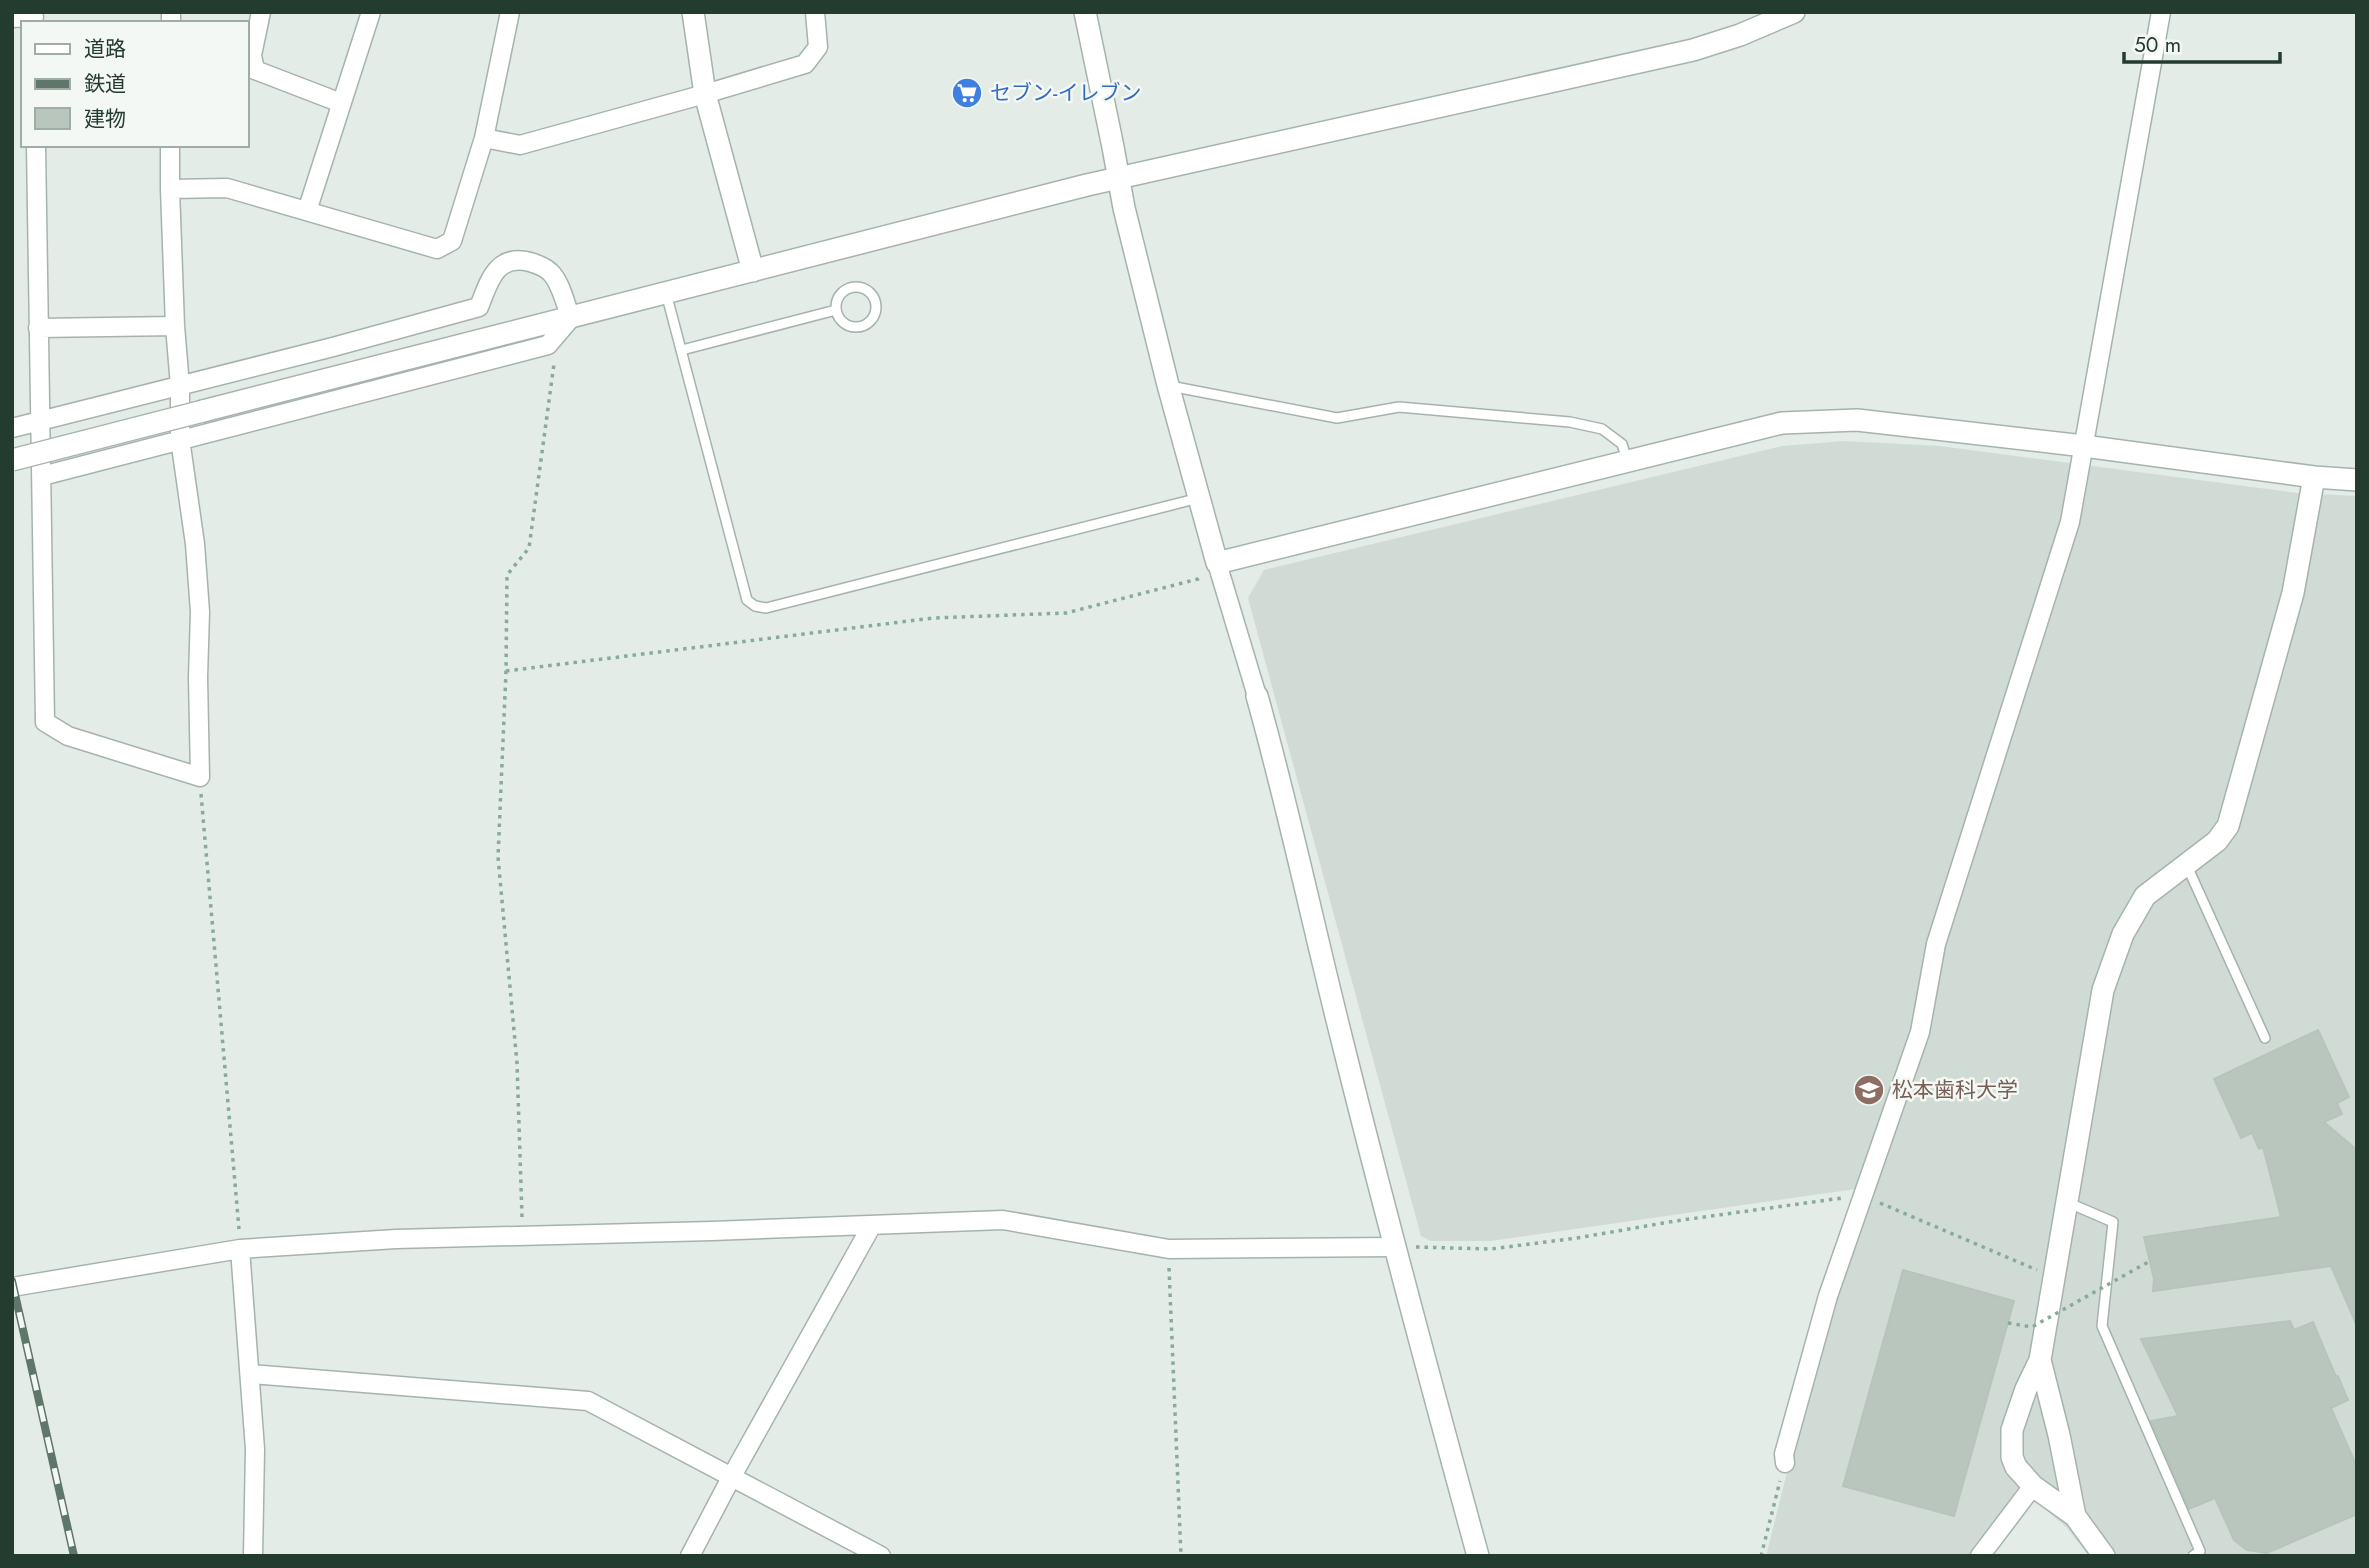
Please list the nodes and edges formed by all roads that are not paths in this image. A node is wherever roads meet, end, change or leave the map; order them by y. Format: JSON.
{"nodes":[{"id":1,"x":261,"y":12,"type":"edge"},
{"id":2,"x":371,"y":12,"type":"edge"},
{"id":3,"x":510,"y":12,"type":"edge"},
{"id":4,"x":693,"y":12,"type":"edge"},
{"id":5,"x":815,"y":12,"type":"edge"},
{"id":6,"x":1085,"y":12,"type":"edge"},
{"id":7,"x":1794,"y":12,"type":"edge"},
{"id":8,"x":2161,"y":12,"type":"edge"},
{"id":9,"x":12,"y":18,"type":"edge"},
{"id":10,"x":34,"y":18,"type":"edge"},
{"id":11,"x":705,"y":94,"type":"junction"},
{"id":12,"x":341,"y":103,"type":"junction"},
{"id":13,"x":484,"y":138,"type":"junction"},
{"id":14,"x":36,"y":147,"type":"edge"},
{"id":15,"x":170,"y":147,"type":"edge"},
{"id":16,"x":1119,"y":178,"type":"junction"},
{"id":17,"x":170,"y":190,"type":"junction"},
{"id":18,"x":306,"y":211,"type":"junction"},
{"id":19,"x":753,"y":271,"type":"junction"},
{"id":20,"x":666,"y":293,"type":"junction"},
{"id":21,"x":836,"y":310,"type":"junction"},
{"id":22,"x":570,"y":318,"type":"junction"},
{"id":23,"x":175,"y":326,"type":"junction"},
{"id":24,"x":38,"y":328,"type":"junction"},
{"id":25,"x":682,"y":350,"type":"junction"},
{"id":26,"x":1168,"y":385,"type":"junction"},
{"id":27,"x":180,"y":386,"type":"junction"},
{"id":28,"x":40,"y":421,"type":"junction"},
{"id":29,"x":12,"y":428,"type":"edge"},
{"id":30,"x":180,"y":439,"type":"junction"},
{"id":31,"x":2084,"y":446,"type":"junction"},
{"id":32,"x":12,"y":460,"type":"edge"},
{"id":33,"x":1628,"y":462,"type":"junction"},
{"id":34,"x":41,"y":476,"type":"junction"},
{"id":35,"x":2314,"y":477,"type":"junction"},
{"id":36,"x":2357,"y":480,"type":"edge"},
{"id":37,"x":1199,"y":498,"type":"junction"},
{"id":38,"x":1217,"y":563,"type":"junction"},
{"id":39,"x":1257,"y":696,"type":"joint"},
{"id":40,"x":2187,"y":866,"type":"junction"},
{"id":41,"x":2265,"y":1038,"type":"dead end"},
{"id":42,"x":2068,"y":1203,"type":"junction"},
{"id":43,"x":872,"y":1225,"type":"junction"},
{"id":44,"x":1393,"y":1247,"type":"junction"},
{"id":45,"x":240,"y":1249,"type":"junction"},
{"id":46,"x":12,"y":1286,"type":"edge"},
{"id":47,"x":2040,"y":1360,"type":"junction"},
{"id":48,"x":251,"y":1374,"type":"junction"},
{"id":49,"x":1785,"y":1462,"type":"road end"},
{"id":50,"x":732,"y":1476,"type":"junction"},
{"id":51,"x":2033,"y":1486,"type":"junction"},
{"id":52,"x":2075,"y":1516,"type":"junction"},
{"id":53,"x":253,"y":1556,"type":"edge"},
{"id":54,"x":690,"y":1556,"type":"edge"},
{"id":55,"x":881,"y":1556,"type":"edge"},
{"id":56,"x":1478,"y":1556,"type":"edge"},
{"id":57,"x":1980,"y":1556,"type":"edge"},
{"id":58,"x":2104,"y":1556,"type":"edge"},
{"id":59,"x":2193,"y":1556,"type":"edge"}],
"edges":[{"from":1,"to":12,"type":"street"},
{"from":2,"to":12,"type":"street"},
{"from":3,"to":13,"type":"street"},
{"from":4,"to":11,"type":"street"},
{"from":5,"to":11,"type":"street"},
{"from":6,"to":16,"type":"street"},
{"from":7,"to":16,"type":"street"},
{"from":8,"to":31,"type":"street"},
{"from":9,"to":10,"type":"street"},
{"from":11,"to":13,"type":"street"},
{"from":11,"to":19,"type":"street"},
{"from":12,"to":18,"type":"street"},
{"from":13,"to":18,"type":"street"},
{"from":14,"to":24,"type":"street"},
{"from":15,"to":17,"type":"street"},
{"from":16,"to":19,"type":"street"},
{"from":16,"to":26,"type":"street"},
{"from":17,"to":18,"type":"street"},
{"from":17,"to":23,"type":"street"},
{"from":19,"to":20,"type":"street"},
{"from":20,"to":22,"type":"street"},
{"from":20,"to":25,"type":"lane"},
{"from":21,"to":21,"type":"lane"},
{"from":21,"to":25,"type":"lane"},
{"from":22,"to":27,"type":"street"},
{"from":22,"to":30,"type":"street"},
{"from":22,"to":32,"type":"street","bridge":true},
{"from":23,"to":24,"type":"street"},
{"from":23,"to":27,"type":"street"},
{"from":24,"to":28,"type":"street"},
{"from":25,"to":37,"type":"lane"},
{"from":26,"to":33,"type":"lane"},
{"from":26,"to":37,"type":"street"},
{"from":27,"to":28,"type":"street"},
{"from":27,"to":30,"type":"street"},
{"from":28,"to":29,"type":"street"},
{"from":28,"to":34,"type":"street"},
{"from":30,"to":34,"type":"street"},
{"from":30,"to":34,"type":"street"},
{"from":31,"to":33,"type":"street"},
{"from":31,"to":35,"type":"street"},
{"from":31,"to":49,"type":"street"},
{"from":33,"to":38,"type":"street"},
{"from":35,"to":36,"type":"street"},
{"from":35,"to":40,"type":"street"},
{"from":37,"to":38,"type":"street"},
{"from":38,"to":39,"type":"street"},
{"from":39,"to":44,"type":"street"},
{"from":40,"to":41,"type":"lane"},
{"from":40,"to":42,"type":"street"},
{"from":42,"to":47,"type":"street"},
{"from":42,"to":59,"type":"lane"},
{"from":43,"to":44,"type":"street"},
{"from":43,"to":45,"type":"street"},
{"from":43,"to":50,"type":"street"},
{"from":44,"to":56,"type":"street"},
{"from":45,"to":46,"type":"street"},
{"from":45,"to":48,"type":"street"},
{"from":47,"to":51,"type":"street"},
{"from":47,"to":52,"type":"street"},
{"from":48,"to":50,"type":"street"},
{"from":48,"to":53,"type":"street"},
{"from":50,"to":54,"type":"street"},
{"from":50,"to":55,"type":"street"},
{"from":51,"to":52,"type":"street"},
{"from":51,"to":57,"type":"street"},
{"from":52,"to":58,"type":"street"}]}
